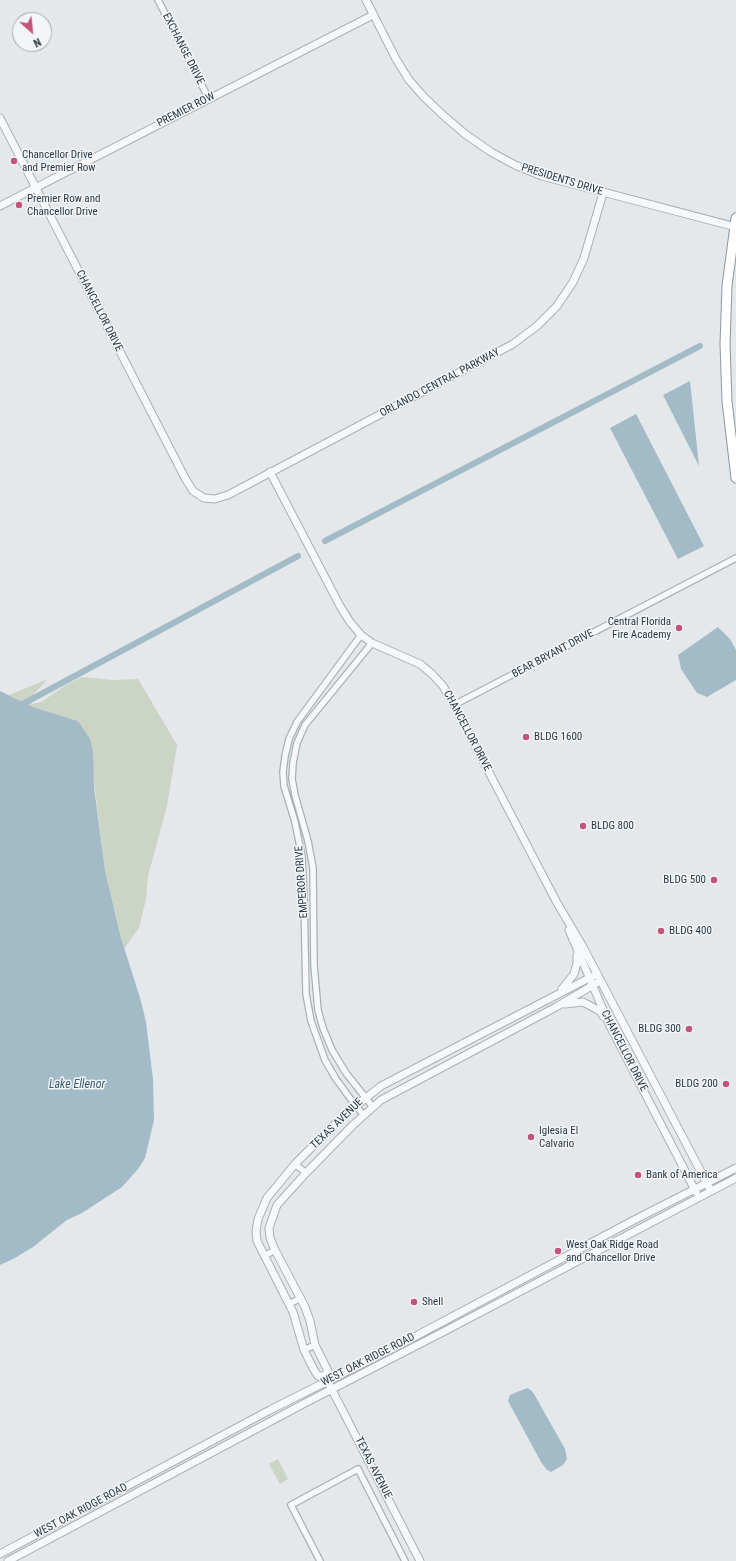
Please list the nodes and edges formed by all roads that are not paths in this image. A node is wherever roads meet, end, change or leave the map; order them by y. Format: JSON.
{"nodes":[{"id":1,"x":158,"y":0,"type":"edge"},
{"id":2,"x":366,"y":0,"type":"edge"},
{"id":3,"x":373,"y":15,"type":"junction"},
{"id":4,"x":209,"y":99,"type":"junction"},
{"id":5,"x":0,"y":118,"type":"edge"},
{"id":6,"x":36,"y":188,"type":"junction"},
{"id":7,"x":603,"y":193,"type":"junction"},
{"id":8,"x":0,"y":206,"type":"edge"},
{"id":9,"x":736,"y":224,"type":"edge"},
{"id":10,"x":270,"y":472,"type":"junction"},
{"id":11,"x":736,"y":478,"type":"edge"},
{"id":12,"x":204,"y":498,"type":"joint"},
{"id":13,"x":736,"y":558,"type":"edge"},
{"id":14,"x":361,"y":635,"type":"junction"},
{"id":15,"x":372,"y":643,"type":"junction"},
{"id":16,"x":454,"y":705,"type":"junction"},
{"id":17,"x":556,"y":901,"type":"junction"},
{"id":18,"x":577,"y":949,"type":"junction"},
{"id":19,"x":597,"y":974,"type":"junction"},
{"id":20,"x":589,"y":978,"type":"junction"},
{"id":21,"x":600,"y":981,"type":"junction"},
{"id":22,"x":592,"y":986,"type":"junction"},
{"id":23,"x":556,"y":995,"type":"junction"},
{"id":24,"x":556,"y":1007,"type":"junction"},
{"id":25,"x":610,"y":1026,"type":"junction"},
{"id":26,"x":394,"y":1078,"type":"junction"},
{"id":27,"x":400,"y":1089,"type":"junction"},
{"id":28,"x":365,"y":1097,"type":"junction"},
{"id":29,"x":355,"y":1105,"type":"junction"},
{"id":30,"x":372,"y":1106,"type":"junction"},
{"id":31,"x":363,"y":1114,"type":"junction"},
{"id":32,"x":295,"y":1164,"type":"junction"},
{"id":33,"x":736,"y":1168,"type":"edge"},
{"id":34,"x":306,"y":1173,"type":"junction"},
{"id":35,"x":736,"y":1178,"type":"edge"},
{"id":36,"x":706,"y":1183,"type":"junction"},
{"id":37,"x":694,"y":1189,"type":"junction"},
{"id":38,"x":711,"y":1191,"type":"junction"},
{"id":39,"x":699,"y":1197,"type":"junction"},
{"id":40,"x":267,"y":1198,"type":"junction"},
{"id":41,"x":278,"y":1206,"type":"junction"},
{"id":42,"x":275,"y":1250,"type":"junction"},
{"id":43,"x":264,"y":1256,"type":"junction"},
{"id":44,"x":502,"y":1290,"type":"junction"},
{"id":45,"x":301,"y":1298,"type":"junction"},
{"id":46,"x":289,"y":1304,"type":"junction"},
{"id":47,"x":488,"y":1308,"type":"junction"},
{"id":48,"x":315,"y":1345,"type":"junction"},
{"id":49,"x":304,"y":1350,"type":"junction"},
{"id":50,"x":326,"y":1378,"type":"junction"},
{"id":51,"x":332,"y":1389,"type":"junction"},
{"id":52,"x":243,"y":1426,"type":"junction"},
{"id":53,"x":209,"y":1455,"type":"junction"},
{"id":54,"x":116,"y":1493,"type":"junction"},
{"id":55,"x":94,"y":1516,"type":"junction"},
{"id":56,"x":0,"y":1554,"type":"edge"},
{"id":57,"x":8,"y":1561,"type":"edge"},
{"id":58,"x":320,"y":1561,"type":"edge"},
{"id":59,"x":405,"y":1561,"type":"edge"},
{"id":60,"x":420,"y":1561,"type":"edge"}],
"edges":[{"from":1,"to":4,"type":"street","name":"EXCHANGE DRIVE"},
{"from":2,"to":3,"type":"street","name":"PRESIDENTS DRIVE"},
{"from":3,"to":4,"type":"street","name":"PREMIER ROW"},
{"from":3,"to":7,"type":"street","name":"PRESIDENTS DRIVE"},
{"from":4,"to":6,"type":"street","name":"PREMIER ROW"},
{"from":5,"to":6,"type":"street","name":"CHANCELLOR DRIVE"},
{"from":6,"to":8,"type":"street","name":"PREMIER ROW"},
{"from":6,"to":12,"type":"street","name":"CHANCELLOR DRIVE"},
{"from":7,"to":9,"type":"street","name":"PRESIDENTS DRIVE"},
{"from":7,"to":10,"type":"street","name":"ORLANDO CENTRAL PARKWAY"},
{"from":9,"to":11,"type":"highway"},
{"from":10,"to":12,"type":"street","name":"ORLANDO CENTRAL PARKWAY"},
{"from":10,"to":14,"type":"street","name":"CHANCELLOR DRIVE"},
{"from":13,"to":16,"type":"street","name":"BEAR BRYANT DRIVE"},
{"from":14,"to":15,"type":"street","name":"CHANCELLOR DRIVE"},
{"from":14,"to":29,"type":"street","name":"EMPEROR DRIVE"},
{"from":15,"to":16,"type":"street","name":"CHANCELLOR DRIVE"},
{"from":15,"to":28,"type":"street","name":"EMPEROR DRIVE"},
{"from":16,"to":17,"type":"street","name":"CHANCELLOR DRIVE"},
{"from":17,"to":18,"type":"street","name":"CHANCELLOR DRIVE"},
{"from":17,"to":19,"type":"street","name":"CHANCELLOR DRIVE"},
{"from":18,"to":20,"type":"street","name":"CHANCELLOR DRIVE"},
{"from":18,"to":23,"type":"street"},
{"from":19,"to":20,"type":"street","name":"TEXAS AVENUE"},
{"from":19,"to":21,"type":"street","name":"CHANCELLOR DRIVE"},
{"from":20,"to":22,"type":"street","name":"CHANCELLOR DRIVE"},
{"from":20,"to":23,"type":"street","name":"TEXAS AVENUE"},
{"from":21,"to":22,"type":"street","name":"TEXAS AVENUE"},
{"from":21,"to":36,"type":"street","name":"CHANCELLOR DRIVE"},
{"from":22,"to":24,"type":"street","name":"TEXAS AVENUE"},
{"from":22,"to":25,"type":"street","name":"CHANCELLOR DRIVE"},
{"from":23,"to":26,"type":"street","name":"TEXAS AVENUE"},
{"from":24,"to":25,"type":"street"},
{"from":24,"to":27,"type":"street","name":"TEXAS AVENUE"},
{"from":25,"to":37,"type":"street","name":"CHANCELLOR DRIVE"},
{"from":26,"to":27,"type":"street"},
{"from":26,"to":28,"type":"street","name":"TEXAS AVENUE"},
{"from":27,"to":30,"type":"street","name":"TEXAS AVENUE"},
{"from":28,"to":29,"type":"street","name":"TEXAS AVENUE"},
{"from":28,"to":30,"type":"street","name":"EMPEROR DRIVE"},
{"from":29,"to":31,"type":"street","name":"EMPEROR DRIVE"},
{"from":29,"to":32,"type":"street","name":"TEXAS AVENUE"},
{"from":30,"to":31,"type":"street","name":"TEXAS AVENUE"},
{"from":31,"to":34,"type":"street","name":"TEXAS AVENUE"},
{"from":32,"to":34,"type":"street"},
{"from":32,"to":40,"type":"street","name":"TEXAS AVENUE"},
{"from":33,"to":36,"type":"street","name":"WEST OAK RIDGE ROAD"},
{"from":34,"to":41,"type":"street","name":"TEXAS AVENUE"},
{"from":35,"to":38,"type":"street","name":"WEST OAK RIDGE ROAD"},
{"from":36,"to":37,"type":"street","name":"WEST OAK RIDGE ROAD"},
{"from":36,"to":38,"type":"street","name":"CHANCELLOR DRIVE"},
{"from":37,"to":39,"type":"street","name":"CHANCELLOR DRIVE"},
{"from":37,"to":44,"type":"street","name":"WEST OAK RIDGE ROAD"},
{"from":38,"to":39,"type":"street","name":"WEST OAK RIDGE ROAD"},
{"from":39,"to":47,"type":"street","name":"WEST OAK RIDGE ROAD"},
{"from":40,"to":41,"type":"street"},
{"from":40,"to":43,"type":"street","name":"TEXAS AVENUE"},
{"from":41,"to":42,"type":"street","name":"TEXAS AVENUE"},
{"from":42,"to":43,"type":"street"},
{"from":42,"to":45,"type":"street","name":"TEXAS AVENUE"},
{"from":43,"to":46,"type":"street","name":"TEXAS AVENUE"},
{"from":44,"to":47,"type":"street"},
{"from":44,"to":50,"type":"street","name":"WEST OAK RIDGE ROAD"},
{"from":45,"to":46,"type":"street"},
{"from":45,"to":48,"type":"street","name":"TEXAS AVENUE"},
{"from":46,"to":49,"type":"street","name":"TEXAS AVENUE"},
{"from":47,"to":51,"type":"street","name":"WEST OAK RIDGE ROAD"},
{"from":48,"to":49,"type":"street"},
{"from":48,"to":50,"type":"street","name":"TEXAS AVENUE"},
{"from":49,"to":50,"type":"street","name":"TEXAS AVENUE"},
{"from":50,"to":51,"type":"street","name":"TEXAS AVENUE"},
{"from":50,"to":52,"type":"street","name":"WEST OAK RIDGE ROAD"},
{"from":51,"to":53,"type":"street","name":"WEST OAK RIDGE ROAD"},
{"from":51,"to":60,"type":"street","name":"TEXAS AVENUE"},
{"from":52,"to":53,"type":"street"},
{"from":52,"to":54,"type":"street","name":"WEST OAK RIDGE ROAD"},
{"from":53,"to":55,"type":"street","name":"WEST OAK RIDGE ROAD"},
{"from":54,"to":55,"type":"street"},
{"from":54,"to":56,"type":"street","name":"WEST OAK RIDGE ROAD"},
{"from":55,"to":57,"type":"street","name":"WEST OAK RIDGE ROAD"},
{"from":58,"to":59,"type":"street"}]}
